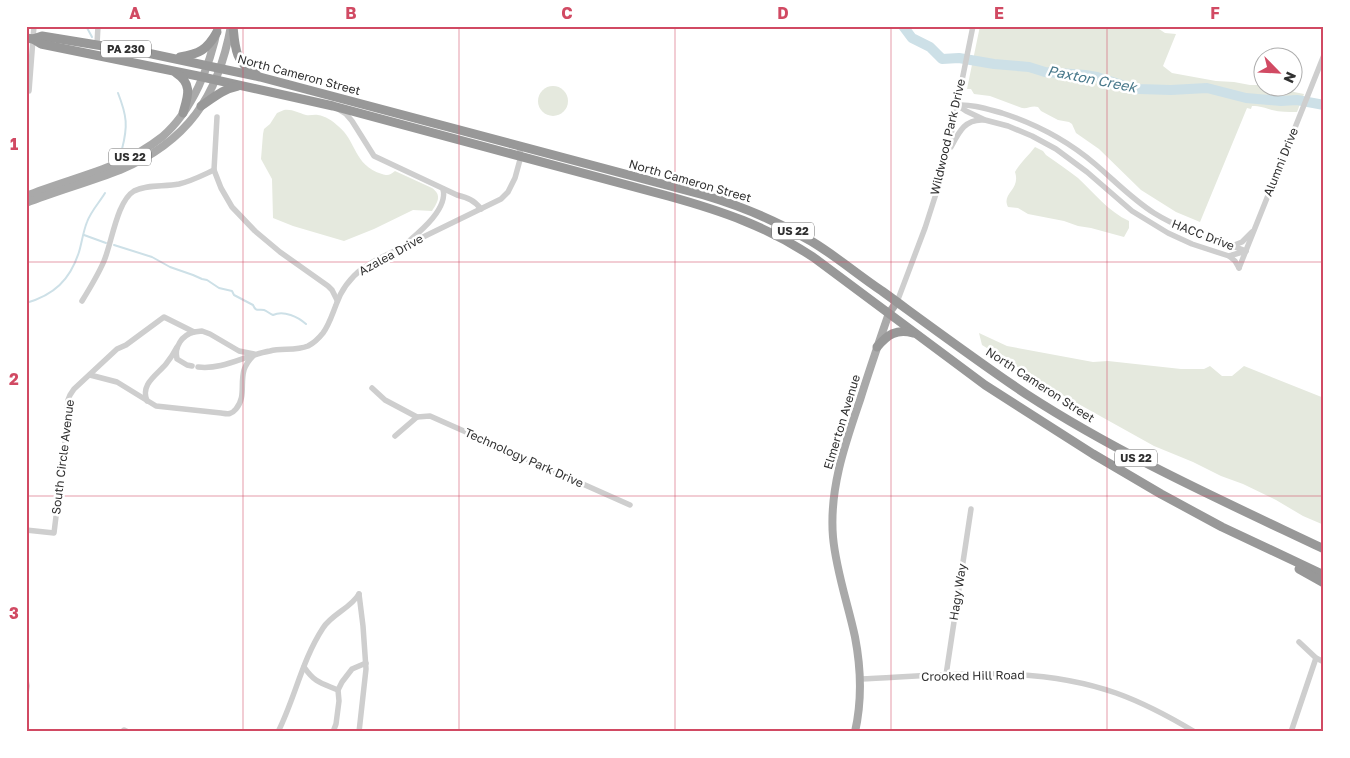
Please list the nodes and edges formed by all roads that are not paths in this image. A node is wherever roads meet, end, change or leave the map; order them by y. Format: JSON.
{"nodes":[{"id":1,"x":34,"y":26,"type":"edge"},
{"id":2,"x":98,"y":26,"type":"edge"},
{"id":3,"x":232,"y":26,"type":"edge"},
{"id":4,"x":973,"y":26,"type":"edge"},
{"id":5,"x":217,"y":29,"type":"edge"},
{"id":6,"x":30,"y":38,"type":"edge"},
{"id":7,"x":97,"y":44,"type":"junction"},
{"id":8,"x":1324,"y":55,"type":"edge"},
{"id":9,"x":175,"y":58,"type":"junction"},
{"id":10,"x":207,"y":65,"type":"junction"},
{"id":11,"x":220,"y":68,"type":"junction"},
{"id":12,"x":174,"y":71,"type":"junction"},
{"id":13,"x":202,"y":77,"type":"junction"},
{"id":14,"x":260,"y":77,"type":"junction"},
{"id":15,"x":215,"y":80,"type":"junction"},
{"id":16,"x":241,"y":86,"type":"junction"},
{"id":17,"x":28,"y":91,"type":"edge"},
{"id":18,"x":201,"y":106,"type":"junction"},
{"id":19,"x":333,"y":106,"type":"junction"},
{"id":20,"x":957,"y":106,"type":"junction"},
{"id":21,"x":183,"y":113,"type":"junction"},
{"id":22,"x":217,"y":117,"type":"dead end"},
{"id":23,"x":985,"y":120,"type":"junction"},
{"id":24,"x":524,"y":147,"type":"junction"},
{"id":25,"x":947,"y":153,"type":"junction"},
{"id":26,"x":521,"y":156,"type":"junction"},
{"id":27,"x":214,"y":170,"type":"junction"},
{"id":28,"x":443,"y":189,"type":"junction"},
{"id":29,"x":26,"y":196,"type":"edge"},
{"id":30,"x":26,"y":203,"type":"edge"},
{"id":31,"x":481,"y":209,"type":"junction"},
{"id":32,"x":1254,"y":231,"type":"junction"},
{"id":33,"x":1232,"y":246,"type":"junction"},
{"id":34,"x":401,"y":248,"type":"junction"},
{"id":35,"x":1246,"y":251,"type":"junction"},
{"id":36,"x":1229,"y":256,"type":"junction"},
{"id":37,"x":338,"y":300,"type":"junction"},
{"id":38,"x":82,"y":301,"type":"dead end"},
{"id":39,"x":897,"y":302,"type":"junction"},
{"id":40,"x":889,"y":313,"type":"junction"},
{"id":41,"x":194,"y":332,"type":"junction"},
{"id":42,"x":913,"y":333,"type":"junction"},
{"id":43,"x":177,"y":347,"type":"junction"},
{"id":44,"x":878,"y":347,"type":"junction"},
{"id":45,"x":254,"y":354,"type":"junction"},
{"id":46,"x":90,"y":375,"type":"junction"},
{"id":47,"x":372,"y":388,"type":"dead end"},
{"id":48,"x":148,"y":402,"type":"junction"},
{"id":49,"x":417,"y":417,"type":"junction"},
{"id":50,"x":395,"y":436,"type":"dead end"},
{"id":51,"x":630,"y":505,"type":"dead end"},
{"id":52,"x":971,"y":509,"type":"dead end"},
{"id":53,"x":26,"y":530,"type":"edge"},
{"id":54,"x":1249,"y":540,"type":"junction"},
{"id":55,"x":1324,"y":549,"type":"edge"},
{"id":56,"x":1324,"y":575,"type":"edge"},
{"id":57,"x":1324,"y":583,"type":"edge"},
{"id":58,"x":1299,"y":642,"type":"dead end"},
{"id":59,"x":1316,"y":658,"type":"junction"},
{"id":60,"x":1324,"y":662,"type":"edge"},
{"id":61,"x":366,"y":664,"type":"junction"},
{"id":62,"x":304,"y":667,"type":"junction"},
{"id":63,"x":946,"y":675,"type":"junction"},
{"id":64,"x":860,"y":679,"type":"junction"},
{"id":65,"x":26,"y":680,"type":"edge"},
{"id":66,"x":338,"y":690,"type":"junction"},
{"id":67,"x":26,"y":694,"type":"edge"},
{"id":68,"x":278,"y":732,"type":"edge"},
{"id":69,"x":334,"y":732,"type":"edge"},
{"id":70,"x":359,"y":732,"type":"edge"},
{"id":71,"x":856,"y":732,"type":"edge"},
{"id":72,"x":1195,"y":732,"type":"edge"},
{"id":73,"x":1291,"y":732,"type":"edge"}],
"edges":[{"from":1,"to":6,"type":"street"},
{"from":2,"to":7,"type":"street"},
{"from":3,"to":11,"type":"main road"},
{"from":3,"to":14,"type":"highway"},
{"from":4,"to":20,"type":"street","name":"Wildwood Park Drive"},
{"from":5,"to":9,"type":"highway"},
{"from":5,"to":10,"type":"main road"},
{"from":6,"to":7,"type":"highway","name":"North Cameron Street","number":"PA 230"},
{"from":6,"to":12,"type":"highway","name":"North Cameron Street","number":"PA 230"},
{"from":6,"to":17,"type":"street"},
{"from":7,"to":9,"type":"highway","name":"North Cameron Street","number":"PA 230"},
{"from":8,"to":32,"type":"street","name":"Alumni Drive"},
{"from":9,"to":10,"type":"highway","name":"North Cameron Street","number":"PA 230"},
{"from":10,"to":11,"type":"highway","name":"North Cameron Street","number":"US 22"},
{"from":10,"to":13,"type":"main road","number":"US 22"},
{"from":11,"to":14,"type":"highway","name":"North Cameron Street","number":"US 22"},
{"from":11,"to":15,"type":"main road"},
{"from":12,"to":13,"type":"highway","name":"North Cameron Street","number":"PA 230"},
{"from":12,"to":21,"type":"highway"},
{"from":13,"to":15,"type":"highway","name":"North Cameron Street","number":"PA 230"},
{"from":13,"to":21,"type":"main road","number":"US 22"},
{"from":14,"to":24,"type":"highway","name":"North Cameron Street","number":"US 22"},
{"from":15,"to":16,"type":"highway","name":"North Cameron Street","number":"PA 230"},
{"from":15,"to":18,"type":"main road"},
{"from":16,"to":18,"type":"highway","number":"US 22"},
{"from":16,"to":19,"type":"highway","name":"North Cameron Street","number":"US 22"},
{"from":18,"to":30,"type":"main road","number":"US 22"},
{"from":19,"to":26,"type":"highway","name":"North Cameron Street","number":"US 22"},
{"from":19,"to":28,"type":"street"},
{"from":20,"to":23,"type":"street","name":"HACC Drive"},
{"from":20,"to":25,"type":"street","name":"Wildwood Park Drive"},
{"from":20,"to":33,"type":"street","name":"HACC Drive"},
{"from":21,"to":29,"type":"main road","number":"US 22"},
{"from":22,"to":27,"type":"street"},
{"from":23,"to":25,"type":"street"},
{"from":23,"to":36,"type":"street","name":"HACC Drive"},
{"from":24,"to":26,"type":"street"},
{"from":24,"to":39,"type":"highway","name":"North Cameron Street","number":"US 22"},
{"from":25,"to":39,"type":"street","name":"Wildwood Park Drive"},
{"from":26,"to":31,"type":"street","name":"Azalea Drive"},
{"from":26,"to":40,"type":"highway","name":"North Cameron Street","number":"US 22"},
{"from":27,"to":37,"type":"street"},
{"from":27,"to":38,"type":"street"},
{"from":28,"to":31,"type":"street"},
{"from":28,"to":34,"type":"street"},
{"from":31,"to":34,"type":"street","name":"Azalea Drive"},
{"from":32,"to":33,"type":"street"},
{"from":32,"to":35,"type":"street","name":"Alumni Drive"},
{"from":33,"to":35,"type":"street","name":"HACC Drive"},
{"from":34,"to":37,"type":"street","name":"Azalea Drive"},
{"from":35,"to":36,"type":"street","name":"HACC Drive"},
{"from":35,"to":36,"type":"street","name":"Alumni Drive"},
{"from":37,"to":45,"type":"street","name":"Azalea Drive"},
{"from":39,"to":40,"type":"main road","name":"Elmerton Avenue"},
{"from":39,"to":55,"type":"highway","name":"North Cameron Street","number":"US 22"},
{"from":40,"to":42,"type":"highway","name":"North Cameron Street","number":"US 22"},
{"from":40,"to":44,"type":"main road","name":"Elmerton Avenue"},
{"from":41,"to":43,"type":"street"},
{"from":41,"to":45,"type":"street","name":"South Circle Avenue"},
{"from":41,"to":46,"type":"street","name":"South Circle Avenue"},
{"from":42,"to":44,"type":"highway"},
{"from":42,"to":54,"type":"highway","name":"North Cameron Street","number":"US 22"},
{"from":43,"to":45,"type":"street","name":"Azalea Drive"},
{"from":43,"to":48,"type":"street"},
{"from":44,"to":64,"type":"main road","name":"Elmerton Avenue"},
{"from":45,"to":48,"type":"street"},
{"from":46,"to":48,"type":"street"},
{"from":46,"to":53,"type":"street","name":"South Circle Avenue"},
{"from":47,"to":49,"type":"street","name":"Technology Park Drive"},
{"from":49,"to":50,"type":"street"},
{"from":49,"to":51,"type":"street","name":"Technology Park Drive"},
{"from":52,"to":63,"type":"street","name":"Hagy Way"},
{"from":54,"to":56,"type":"highway","number":"US 22"},
{"from":54,"to":57,"type":"highway"},
{"from":58,"to":59,"type":"street"},
{"from":59,"to":60,"type":"street"},
{"from":59,"to":73,"type":"street"},
{"from":61,"to":62,"type":"street"},
{"from":61,"to":66,"type":"street"},
{"from":61,"to":70,"type":"street"},
{"from":62,"to":66,"type":"street"},
{"from":62,"to":68,"type":"street"},
{"from":63,"to":64,"type":"street","name":"Crooked Hill Road"},
{"from":63,"to":72,"type":"street","name":"Crooked Hill Road"},
{"from":64,"to":71,"type":"main road","name":"Elmerton Avenue"},
{"from":65,"to":67,"type":"street"},
{"from":66,"to":69,"type":"street"}]}
